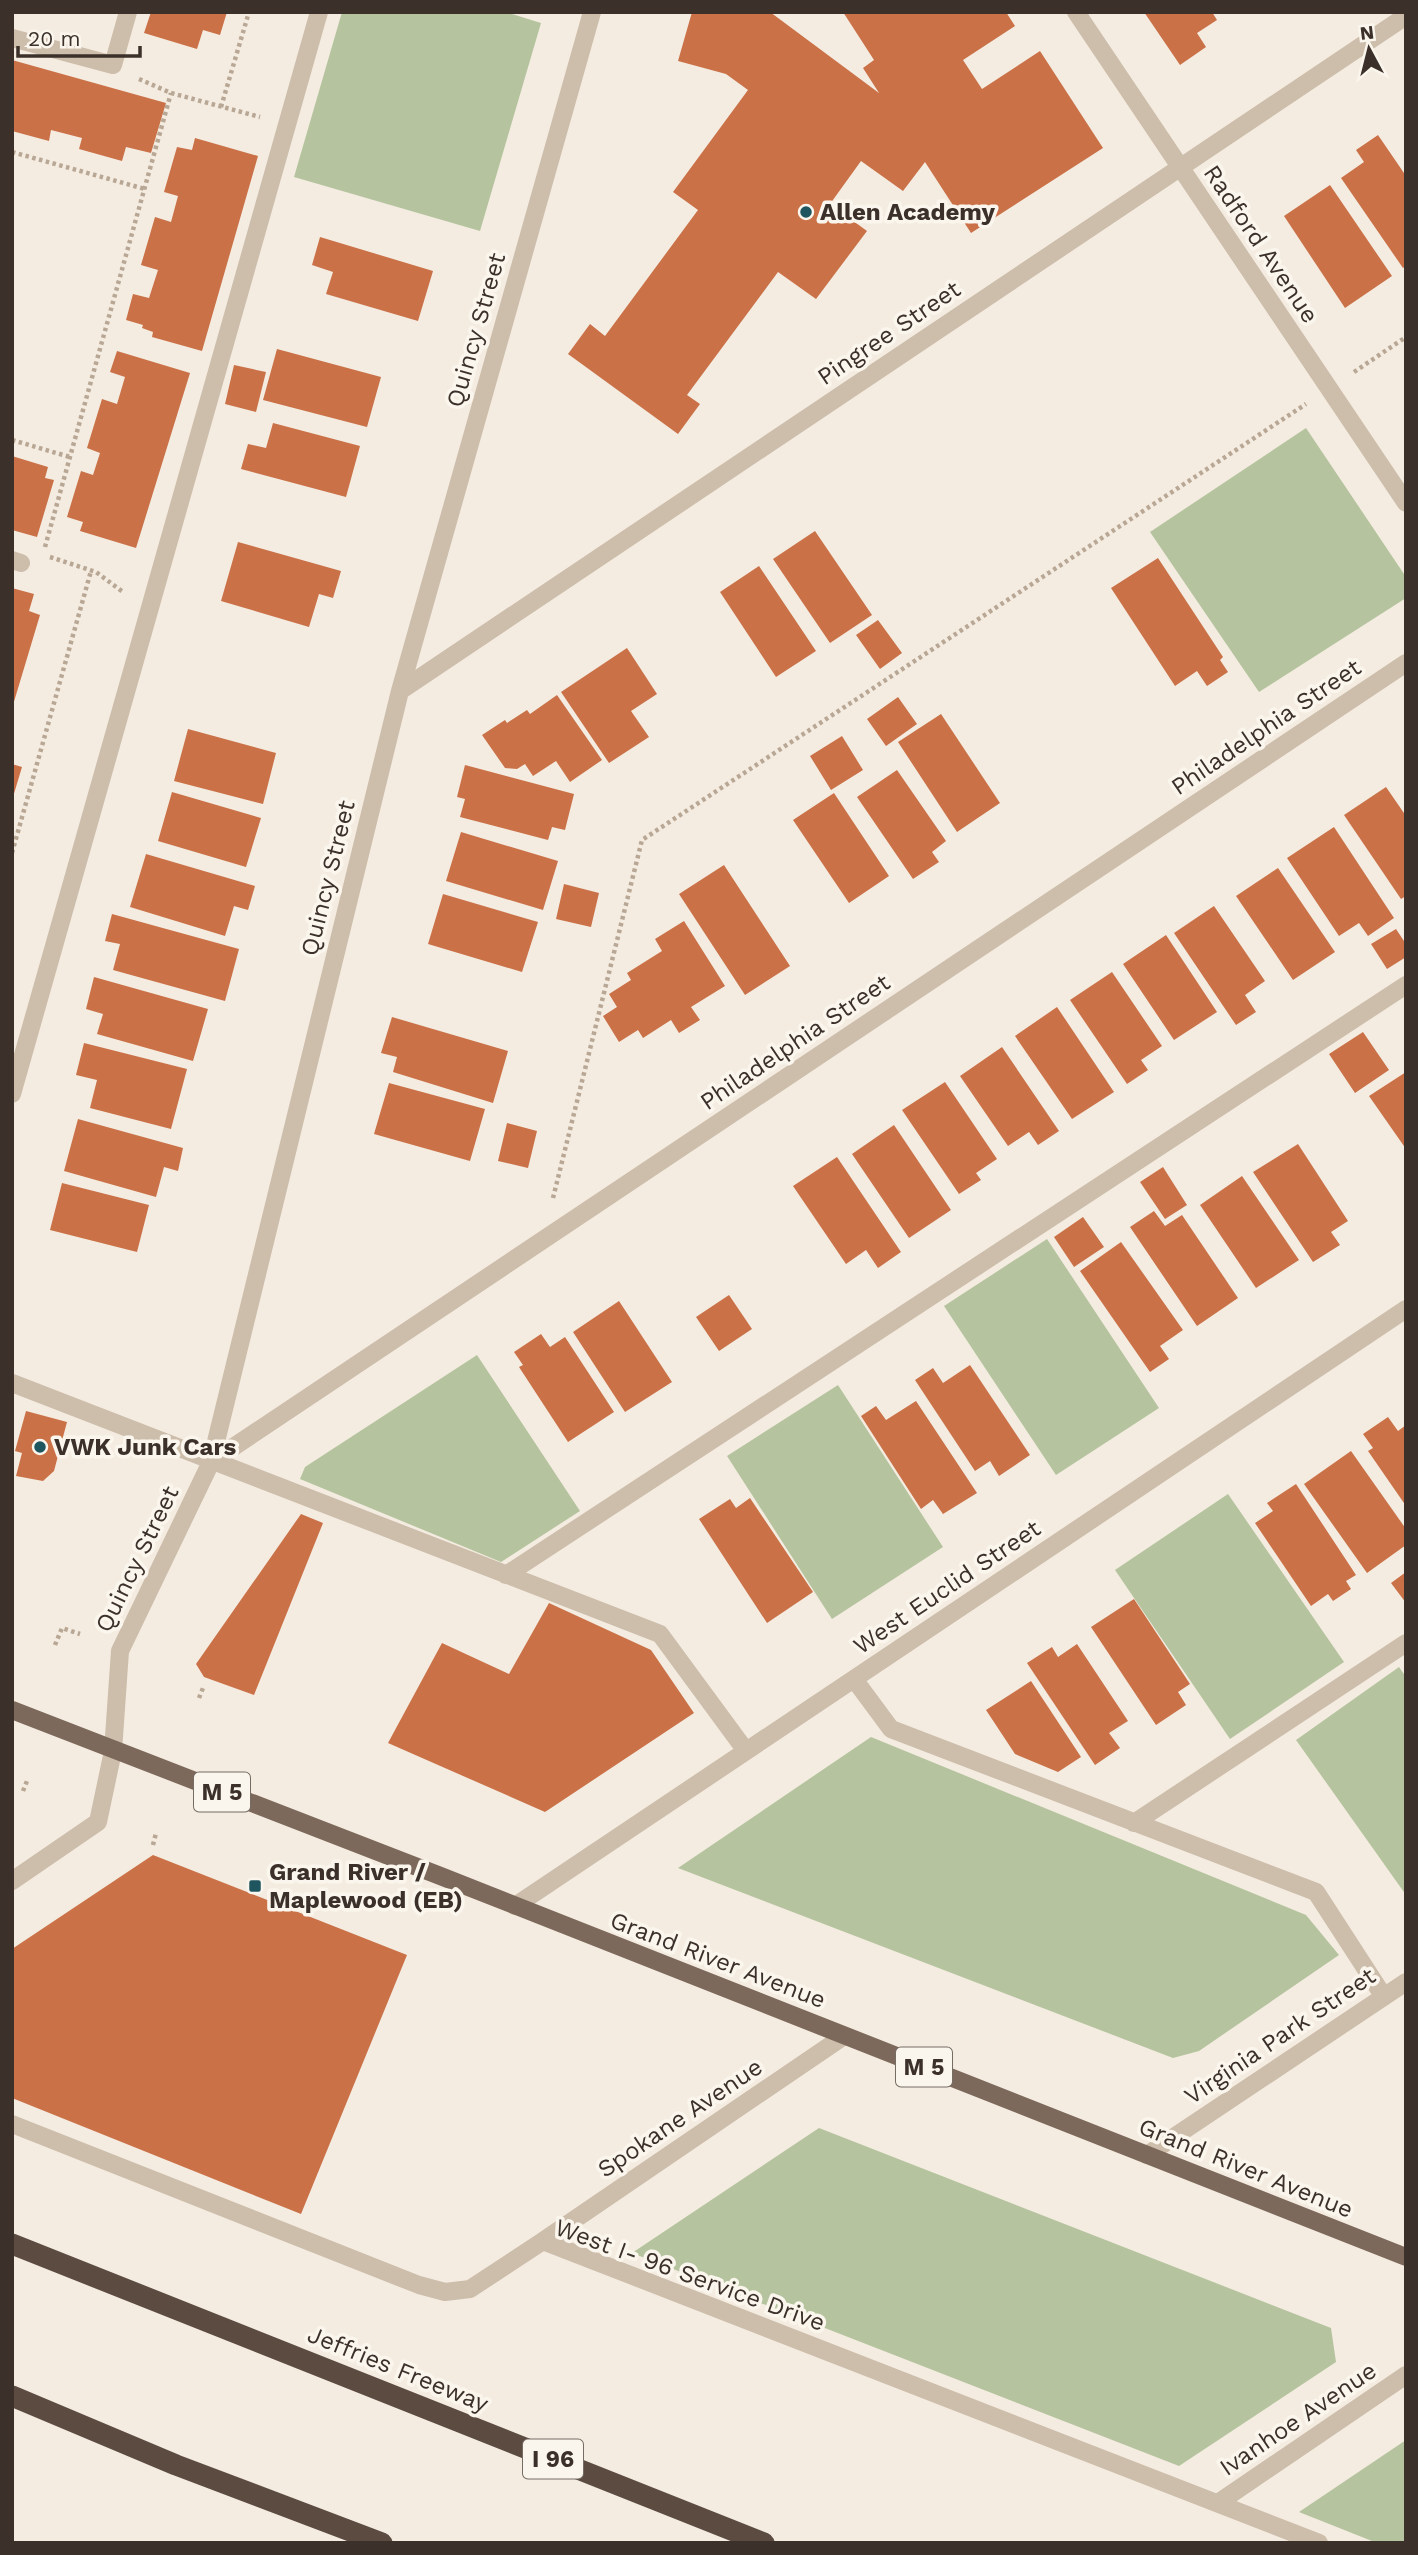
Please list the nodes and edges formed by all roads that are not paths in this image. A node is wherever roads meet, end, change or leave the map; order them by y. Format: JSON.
{"nodes":[{"id":1,"x":128,"y":12,"type":"edge"},
{"id":2,"x":319,"y":12,"type":"edge"},
{"id":3,"x":592,"y":12,"type":"edge"},
{"id":4,"x":1076,"y":12,"type":"edge"},
{"id":5,"x":1406,"y":16,"type":"edge"},
{"id":6,"x":12,"y":38,"type":"edge"},
{"id":7,"x":1180,"y":167,"type":"junction"},
{"id":8,"x":1406,"y":503,"type":"edge"},
{"id":9,"x":1406,"y":663,"type":"edge"},
{"id":10,"x":400,"y":691,"type":"junction"},
{"id":11,"x":1406,"y":985,"type":"edge"},
{"id":12,"x":12,"y":1094,"type":"edge"},
{"id":13,"x":1406,"y":1309,"type":"edge"},
{"id":14,"x":12,"y":1383,"type":"edge"},
{"id":15,"x":211,"y":1462,"type":"junction"},
{"id":16,"x":506,"y":1575,"type":"junction"},
{"id":17,"x":1406,"y":1643,"type":"edge"},
{"id":18,"x":854,"y":1679,"type":"junction"},
{"id":19,"x":12,"y":1710,"type":"edge"},
{"id":20,"x":113,"y":1751,"type":"junction"},
{"id":21,"x":746,"y":1751,"type":"junction"},
{"id":22,"x":1134,"y":1823,"type":"junction"},
{"id":23,"x":12,"y":1881,"type":"edge"},
{"id":24,"x":515,"y":1906,"type":"junction"},
{"id":25,"x":1406,"y":1982,"type":"edge"},
{"id":26,"x":1384,"y":1997,"type":"junction"},
{"id":27,"x":844,"y":2036,"type":"junction"},
{"id":28,"x":12,"y":2124,"type":"edge"},
{"id":29,"x":1147,"y":2155,"type":"junction"},
{"id":30,"x":543,"y":2241,"type":"junction"},
{"id":31,"x":12,"y":2244,"type":"edge"},
{"id":32,"x":1406,"y":2257,"type":"edge"},
{"id":33,"x":1406,"y":2375,"type":"edge"},
{"id":34,"x":12,"y":2396,"type":"edge"},
{"id":35,"x":1218,"y":2503,"type":"junction"},
{"id":36,"x":382,"y":2543,"type":"edge"},
{"id":37,"x":764,"y":2543,"type":"edge"},
{"id":38,"x":1319,"y":2543,"type":"edge"}],
"edges":[{"from":1,"to":6,"type":"street"},
{"from":2,"to":12,"type":"street"},
{"from":3,"to":10,"type":"street","name":"Quincy Street"},
{"from":4,"to":7,"type":"street","name":"Radford Avenue"},
{"from":5,"to":7,"type":"street","name":"Pingree Street"},
{"from":7,"to":8,"type":"street","name":"Radford Avenue"},
{"from":7,"to":10,"type":"street","name":"Pingree Street"},
{"from":9,"to":15,"type":"street","name":"Philadelphia Street"},
{"from":10,"to":15,"type":"street","name":"Quincy Street"},
{"from":11,"to":16,"type":"street"},
{"from":13,"to":18,"type":"street","name":"West Euclid Street"},
{"from":14,"to":15,"type":"street"},
{"from":15,"to":16,"type":"street"},
{"from":15,"to":20,"type":"street","name":"Quincy Street"},
{"from":16,"to":21,"type":"street"},
{"from":17,"to":22,"type":"street"},
{"from":18,"to":21,"type":"street","name":"West Euclid Street"},
{"from":18,"to":22,"type":"street"},
{"from":19,"to":20,"type":"main road","name":"Grand River Avenue","number":"M 5"},
{"from":20,"to":23,"type":"street","name":"Quincy Street"},
{"from":20,"to":24,"type":"main road","name":"Grand River Avenue","number":"M 5"},
{"from":21,"to":24,"type":"street","name":"West Euclid Street"},
{"from":22,"to":26,"type":"street"},
{"from":24,"to":27,"type":"main road","name":"Grand River Avenue","number":"M 5"},
{"from":25,"to":26,"type":"street","name":"Virginia Park Street"},
{"from":26,"to":29,"type":"street","name":"Virginia Park Street"},
{"from":27,"to":29,"type":"main road","name":"Grand River Avenue","number":"M 5"},
{"from":27,"to":30,"type":"street","name":"Spokane Avenue"},
{"from":28,"to":30,"type":"street","name":"West I- 96 Service Drive"},
{"from":29,"to":32,"type":"main road","name":"Grand River Avenue","number":"M 5"},
{"from":30,"to":35,"type":"street","name":"West I- 96 Service Drive"},
{"from":31,"to":37,"type":"highway","name":"Jeffries Freeway","number":"I 96"},
{"from":33,"to":35,"type":"street","name":"Ivanhoe Avenue"},
{"from":34,"to":36,"type":"highway"},
{"from":35,"to":38,"type":"street","name":"West I- 96 Service Drive"}]}
